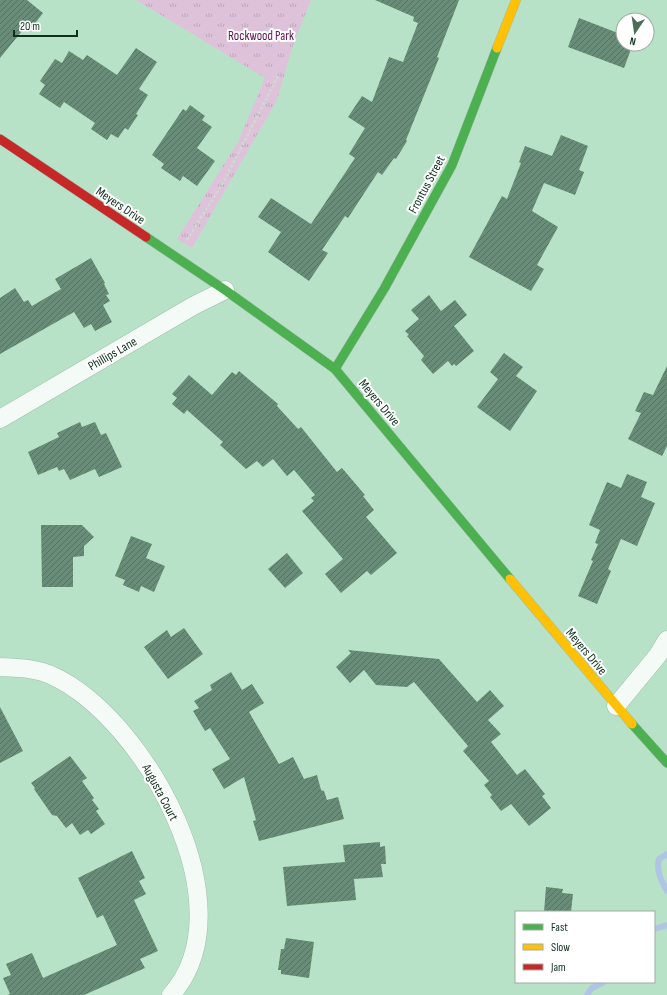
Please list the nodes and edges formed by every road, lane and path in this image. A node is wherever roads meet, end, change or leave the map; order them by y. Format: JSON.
{"nodes":[{"id":1,"x":516,"y":0,"type":"edge"},
{"id":2,"x":278,"y":76,"type":"dead end"},
{"id":3,"x":0,"y":139,"type":"edge"},
{"id":4,"x":176,"y":257,"type":"junction"},
{"id":5,"x":225,"y":290,"type":"junction"},
{"id":6,"x":335,"y":369,"type":"junction"},
{"id":7,"x":0,"y":419,"type":"edge"},
{"id":8,"x":667,"y":640,"type":"edge"},
{"id":9,"x":0,"y":667,"type":"edge"},
{"id":10,"x":616,"y":706,"type":"junction"},
{"id":11,"x":667,"y":763,"type":"edge"},
{"id":12,"x":171,"y":995,"type":"edge"}],
"edges":[{"from":1,"to":6,"type":"street","name":"Frontus Street"},
{"from":2,"to":4,"type":"path"},
{"from":3,"to":4,"type":"street","name":"Meyers Drive"},
{"from":4,"to":5,"type":"street","name":"Meyers Drive"},
{"from":5,"to":6,"type":"street","name":"Meyers Drive"},
{"from":5,"to":7,"type":"street","name":"Phillips Lane"},
{"from":6,"to":10,"type":"street","name":"Meyers Drive"},
{"from":8,"to":10,"type":"street"},
{"from":9,"to":12,"type":"street","name":"Augusta Court"},
{"from":10,"to":11,"type":"street","name":"Meyers Drive"}]}
